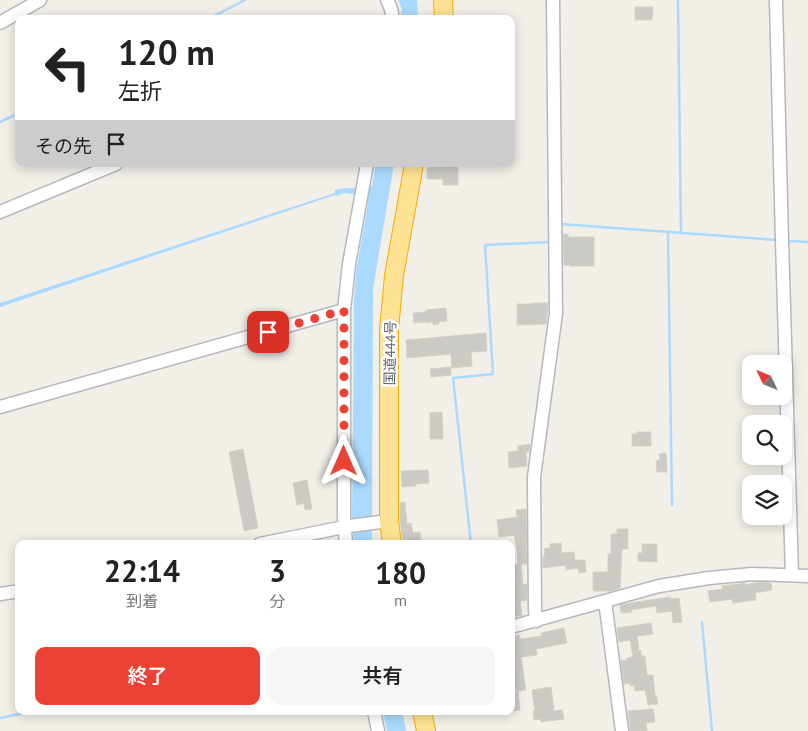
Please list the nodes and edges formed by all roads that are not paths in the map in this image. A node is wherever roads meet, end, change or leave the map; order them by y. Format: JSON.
{"nodes":[{"id":1,"x":40,"y":0,"type":"edge"},
{"id":2,"x":387,"y":0,"type":"edge"},
{"id":3,"x":443,"y":0,"type":"edge"},
{"id":4,"x":553,"y":0,"type":"edge"},
{"id":5,"x":776,"y":0,"type":"edge"},
{"id":6,"x":392,"y":15,"type":"edge"},
{"id":7,"x":444,"y":15,"type":"edge"},
{"id":8,"x":0,"y":24,"type":"edge"},
{"id":9,"x":109,"y":167,"type":"edge"},
{"id":10,"x":366,"y":167,"type":"edge"},
{"id":11,"x":413,"y":167,"type":"edge"},
{"id":12,"x":0,"y":212,"type":"edge"},
{"id":13,"x":344,"y":310,"type":"junction"},
{"id":14,"x":0,"y":407,"type":"edge"},
{"id":15,"x":383,"y":521,"type":"junction"},
{"id":16,"x":347,"y":527,"type":"junction"},
{"id":17,"x":280,"y":540,"type":"edge"},
{"id":18,"x":346,"y":540,"type":"edge"},
{"id":19,"x":390,"y":540,"type":"edge"},
{"id":20,"x":792,"y":575,"type":"junction"},
{"id":21,"x":808,"y":576,"type":"edge"},
{"id":22,"x":15,"y":591,"type":"edge"},
{"id":23,"x":0,"y":594,"type":"edge"},
{"id":24,"x":605,"y":601,"type":"junction"},
{"id":25,"x":536,"y":620,"type":"junction"},
{"id":26,"x":515,"y":625,"type":"edge"},
{"id":27,"x":375,"y":715,"type":"edge"},
{"id":28,"x":423,"y":715,"type":"edge"},
{"id":29,"x":378,"y":731,"type":"edge"},
{"id":30,"x":426,"y":731,"type":"edge"},
{"id":31,"x":622,"y":731,"type":"edge"}],
"edges":[{"from":1,"to":8,"type":"street"},
{"from":2,"to":6,"type":"street"},
{"from":3,"to":7,"type":"highway"},
{"from":4,"to":25,"type":"street"},
{"from":5,"to":20,"type":"street"},
{"from":9,"to":12,"type":"street"},
{"from":10,"to":13,"type":"street"},
{"from":11,"to":15,"type":"highway","name":"国道444号"},
{"from":13,"to":14,"type":"street"},
{"from":13,"to":16,"type":"street"},
{"from":15,"to":16,"type":"street"},
{"from":15,"to":19,"type":"highway","name":"国道444号"},
{"from":16,"to":17,"type":"street"},
{"from":16,"to":18,"type":"street"},
{"from":20,"to":21,"type":"street"},
{"from":20,"to":24,"type":"street"},
{"from":22,"to":23,"type":"street"},
{"from":24,"to":25,"type":"street"},
{"from":24,"to":31,"type":"street"},
{"from":25,"to":26,"type":"street"},
{"from":27,"to":29,"type":"street"},
{"from":28,"to":30,"type":"highway"}]}
